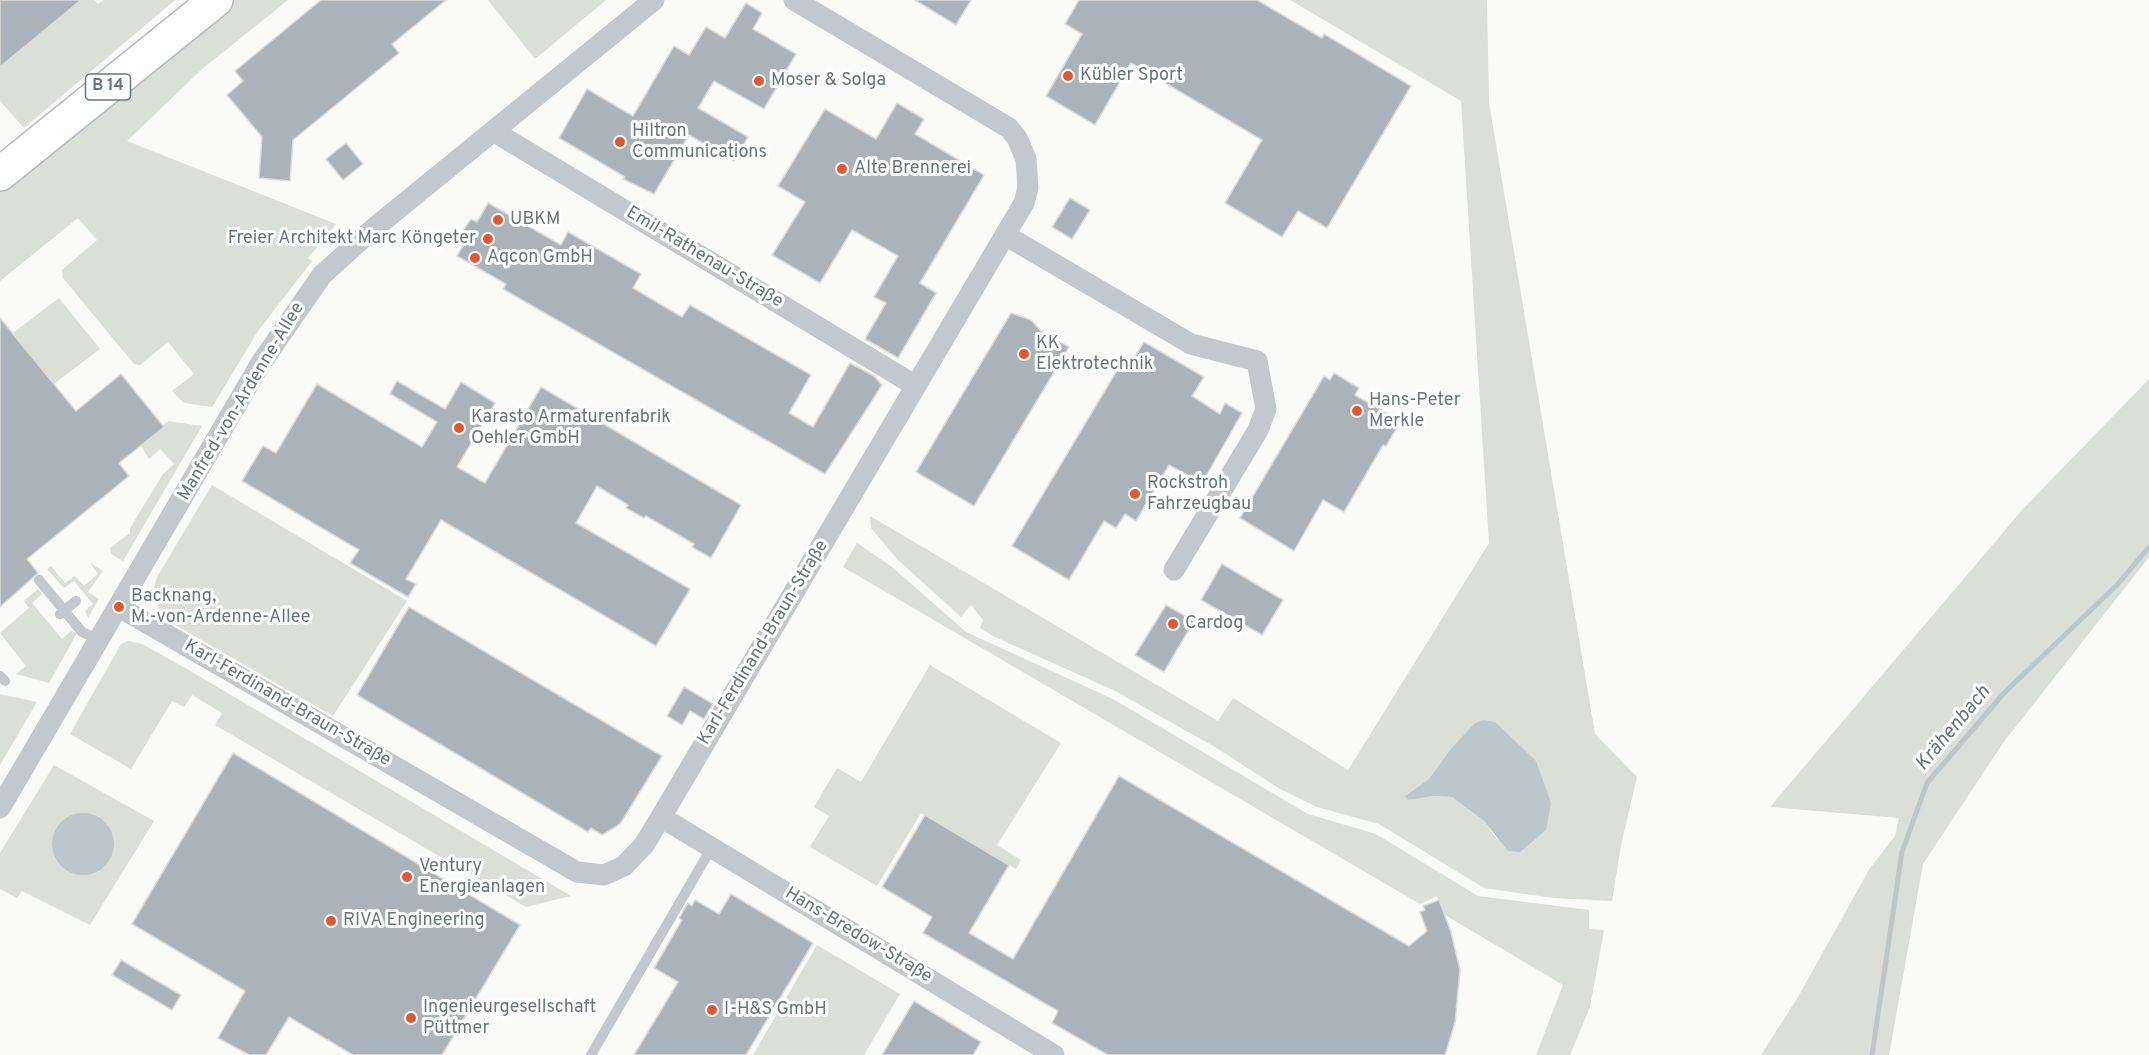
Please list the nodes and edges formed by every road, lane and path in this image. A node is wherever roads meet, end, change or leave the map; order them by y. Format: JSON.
{"nodes":[{"id":1,"x":216,"y":0,"type":"edge"},
{"id":2,"x":654,"y":0,"type":"edge"},
{"id":3,"x":794,"y":0,"type":"edge"},
{"id":4,"x":493,"y":131,"type":"junction"},
{"id":5,"x":0,"y":174,"type":"edge"},
{"id":6,"x":1005,"y":235,"type":"junction"},
{"id":7,"x":916,"y":386,"type":"junction"},
{"id":8,"x":1174,"y":570,"type":"dead end"},
{"id":9,"x":39,"y":580,"type":"dead end"},
{"id":10,"x":75,"y":601,"type":"dead end"},
{"id":11,"x":119,"y":607,"type":"junction"},
{"id":12,"x":62,"y":613,"type":"junction"},
{"id":13,"x":100,"y":640,"type":"junction"},
{"id":14,"x":0,"y":676,"type":"edge"},
{"id":15,"x":0,"y":681,"type":"edge"},
{"id":16,"x":0,"y":808,"type":"edge"},
{"id":17,"x":661,"y":817,"type":"junction"},
{"id":18,"x":712,"y":847,"type":"junction"},
{"id":19,"x":591,"y":1055,"type":"edge"},
{"id":20,"x":1054,"y":1055,"type":"edge"}],
"edges":[{"from":1,"to":5,"type":"main road","number":"B 14"},
{"from":2,"to":4,"type":"street","name":"Manfred-von-Ardenne-Allee"},
{"from":3,"to":6,"type":"street","name":"Karl-Ferdinand-Braun-Straße"},
{"from":4,"to":7,"type":"street","name":"Emil-Rathenau-Straße"},
{"from":4,"to":11,"type":"street","name":"Manfred-von-Ardenne-Allee"},
{"from":6,"to":7,"type":"street","name":"Karl-Ferdinand-Braun-Straße"},
{"from":6,"to":8,"type":"street"},
{"from":7,"to":17,"type":"street","name":"Karl-Ferdinand-Braun-Straße"},
{"from":9,"to":12,"type":"lane"},
{"from":10,"to":12,"type":"lane"},
{"from":11,"to":13,"type":"street","name":"Manfred-von-Ardenne-Allee"},
{"from":11,"to":17,"type":"street","name":"Karl-Ferdinand-Braun-Straße"},
{"from":12,"to":13,"type":"lane"},
{"from":13,"to":16,"type":"street","name":"Manfred-von-Ardenne-Allee"},
{"from":14,"to":15,"type":"lane"},
{"from":17,"to":18,"type":"street","name":"Hans-Bredow-Straße"},
{"from":18,"to":19,"type":"lane"},
{"from":18,"to":20,"type":"street","name":"Hans-Bredow-Straße"}]}
